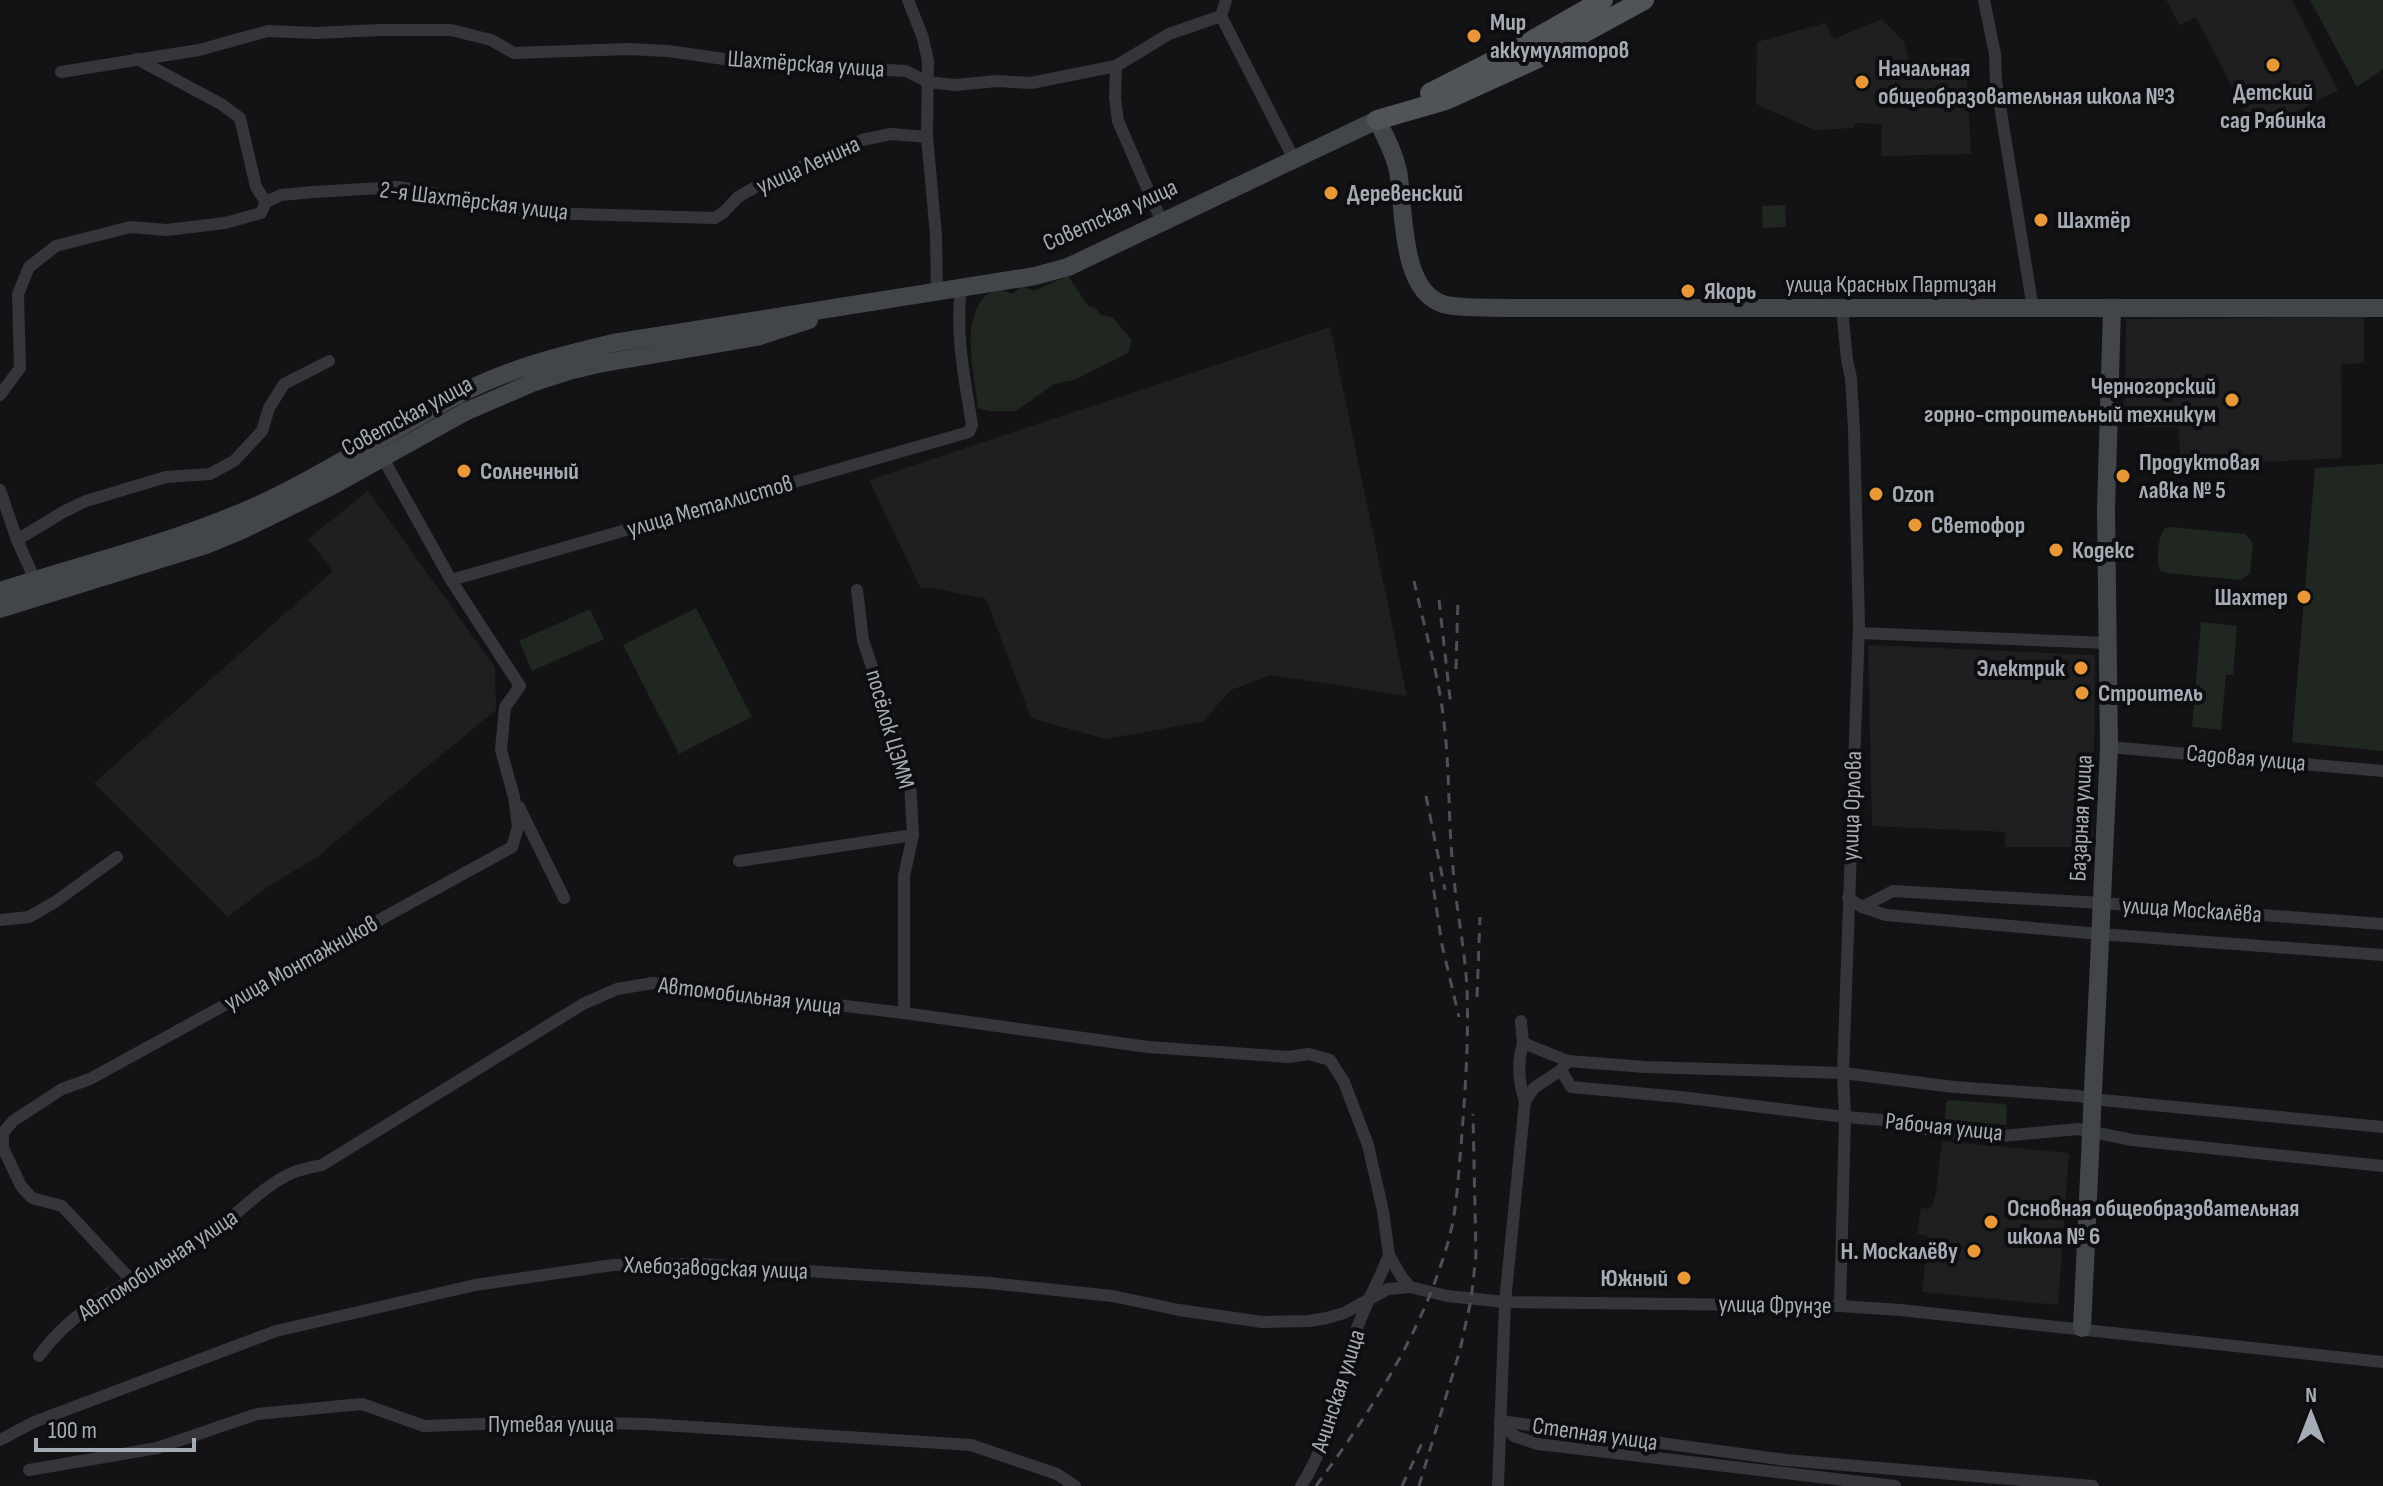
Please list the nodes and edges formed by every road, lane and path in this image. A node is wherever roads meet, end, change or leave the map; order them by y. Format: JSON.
{"nodes":[{"id":1,"x":908,"y":0,"type":"edge"},
{"id":2,"x":1226,"y":0,"type":"edge"},
{"id":3,"x":1603,"y":0,"type":"edge"},
{"id":4,"x":1644,"y":0,"type":"edge"},
{"id":5,"x":1984,"y":0,"type":"edge"},
{"id":6,"x":1221,"y":16,"type":"junction"},
{"id":7,"x":137,"y":59,"type":"junction"},
{"id":8,"x":1116,"y":66,"type":"junction"},
{"id":9,"x":61,"y":72,"type":"dead end"},
{"id":10,"x":928,"y":82,"type":"junction"},
{"id":11,"x":1377,"y":120,"type":"junction"},
{"id":12,"x":927,"y":137,"type":"junction"},
{"id":13,"x":1294,"y":159,"type":"junction"},
{"id":14,"x":738,"y":197,"type":"joint"},
{"id":15,"x":266,"y":202,"type":"junction"},
{"id":16,"x":1162,"y":222,"type":"junction"},
{"id":17,"x":961,"y":289,"type":"junction"},
{"id":18,"x":937,"y":293,"type":"junction"},
{"id":19,"x":1842,"y":308,"type":"junction"},
{"id":20,"x":2383,"y":308,"type":"edge"},
{"id":21,"x":2033,"y":309,"type":"junction"},
{"id":22,"x":2112,"y":309,"type":"junction"},
{"id":23,"x":329,"y":361,"type":"dead end"},
{"id":24,"x":0,"y":395,"type":"edge"},
{"id":25,"x":379,"y":450,"type":"junction"},
{"id":26,"x":0,"y":490,"type":"edge"},
{"id":27,"x":17,"y":540,"type":"junction"},
{"id":28,"x":35,"y":580,"type":"junction"},
{"id":29,"x":451,"y":580,"type":"junction"},
{"id":30,"x":857,"y":590,"type":"dead end"},
{"id":31,"x":0,"y":591,"type":"edge"},
{"id":32,"x":0,"y":609,"type":"edge"},
{"id":33,"x":1859,"y":633,"type":"junction"},
{"id":34,"x":2107,"y":643,"type":"junction"},
{"id":35,"x":2109,"y":747,"type":"junction"},
{"id":36,"x":2383,"y":771,"type":"edge"},
{"id":37,"x":514,"y":797,"type":"junction"},
{"id":38,"x":913,"y":835,"type":"junction"},
{"id":39,"x":117,"y":857,"type":"dead end"},
{"id":40,"x":739,"y":861,"type":"dead end"},
{"id":41,"x":564,"y":898,"type":"dead end"},
{"id":42,"x":1848,"y":898,"type":"junction"},
{"id":43,"x":2101,"y":903,"type":"junction"},
{"id":44,"x":1862,"y":907,"type":"junction"},
{"id":45,"x":0,"y":920,"type":"edge"},
{"id":46,"x":2383,"y":924,"type":"edge"},
{"id":47,"x":2100,"y":934,"type":"junction"},
{"id":48,"x":2383,"y":955,"type":"edge"},
{"id":49,"x":904,"y":1013,"type":"junction"},
{"id":50,"x":1521,"y":1021,"type":"dead end"},
{"id":51,"x":1523,"y":1043,"type":"junction"},
{"id":52,"x":1564,"y":1066,"type":"junction"},
{"id":53,"x":1843,"y":1073,"type":"junction"},
{"id":54,"x":2091,"y":1099,"type":"junction"},
{"id":55,"x":1525,"y":1101,"type":"junction"},
{"id":56,"x":1845,"y":1117,"type":"junction"},
{"id":57,"x":2383,"y":1127,"type":"edge"},
{"id":58,"x":2091,"y":1131,"type":"junction"},
{"id":59,"x":2383,"y":1166,"type":"edge"},
{"id":60,"x":1389,"y":1255,"type":"junction"},
{"id":61,"x":130,"y":1279,"type":"junction"},
{"id":62,"x":1410,"y":1287,"type":"junction"},
{"id":63,"x":1373,"y":1296,"type":"junction"},
{"id":64,"x":1505,"y":1302,"type":"junction"},
{"id":65,"x":1840,"y":1306,"type":"junction"},
{"id":66,"x":2082,"y":1328,"type":"junction"},
{"id":67,"x":39,"y":1356,"type":"dead end"},
{"id":68,"x":2383,"y":1362,"type":"edge"},
{"id":69,"x":1500,"y":1421,"type":"junction"},
{"id":70,"x":0,"y":1440,"type":"edge"},
{"id":71,"x":29,"y":1470,"type":"dead end"},
{"id":72,"x":1075,"y":1486,"type":"edge"},
{"id":73,"x":1301,"y":1486,"type":"edge"},
{"id":74,"x":1498,"y":1486,"type":"edge"},
{"id":75,"x":1895,"y":1486,"type":"edge"},
{"id":76,"x":2093,"y":1486,"type":"edge"}],
"edges":[{"from":1,"to":10,"type":"street"},
{"from":2,"to":6,"type":"street"},
{"from":3,"to":11,"type":"main road","name":"Советская улица"},
{"from":4,"to":11,"type":"main road","name":"Советская улица"},
{"from":5,"to":21,"type":"street"},
{"from":6,"to":8,"type":"street","name":"Шахтёрская улица"},
{"from":6,"to":13,"type":"street"},
{"from":7,"to":9,"type":"street","name":"Шахтёрская улица"},
{"from":7,"to":10,"type":"street","name":"Шахтёрская улица"},
{"from":7,"to":15,"type":"street"},
{"from":8,"to":10,"type":"street","name":"Шахтёрская улица"},
{"from":8,"to":16,"type":"street"},
{"from":10,"to":12,"type":"street"},
{"from":11,"to":13,"type":"main road","name":"Советская улица"},
{"from":11,"to":19,"type":"main road","name":"улица Красных Партизан"},
{"from":12,"to":14,"type":"street","name":"улица Ленина"},
{"from":12,"to":18,"type":"street"},
{"from":13,"to":16,"type":"main road","name":"Советская улица"},
{"from":14,"to":15,"type":"street","name":"2-я Шахтёрская улица"},
{"from":15,"to":24,"type":"street","name":"2-я Шахтёрская улица"},
{"from":16,"to":17,"type":"main road","name":"Советская улица"},
{"from":17,"to":18,"type":"main road","name":"Советская улица"},
{"from":17,"to":29,"type":"street","name":"улица Металлистов"},
{"from":18,"to":25,"type":"main road","name":"Советская улица"},
{"from":19,"to":21,"type":"main road","name":"улица Красных Партизан"},
{"from":19,"to":33,"type":"street","name":"улица Орлова"},
{"from":20,"to":22,"type":"main road","name":"улица Красных Партизан"},
{"from":21,"to":22,"type":"main road","name":"улица Красных Партизан"},
{"from":22,"to":34,"type":"main road","name":"Базарная улица"},
{"from":23,"to":27,"type":"street"},
{"from":25,"to":28,"type":"main road","name":"Советская улица"},
{"from":25,"to":29,"type":"street"},
{"from":25,"to":32,"type":"main road","name":"Советская улица"},
{"from":26,"to":27,"type":"street"},
{"from":27,"to":28,"type":"street"},
{"from":28,"to":31,"type":"main road","name":"Советская улица"},
{"from":29,"to":37,"type":"street"},
{"from":30,"to":38,"type":"street","name":"посёлок ЦЭММ"},
{"from":33,"to":34,"type":"street"},
{"from":33,"to":42,"type":"street","name":"улица Орлова"},
{"from":34,"to":35,"type":"main road","name":"Базарная улица"},
{"from":35,"to":36,"type":"street","name":"Садовая улица"},
{"from":35,"to":43,"type":"main road","name":"Базарная улица"},
{"from":37,"to":41,"type":"street"},
{"from":37,"to":61,"type":"street","name":"улица Монтажников"},
{"from":38,"to":40,"type":"street"},
{"from":38,"to":49,"type":"street","name":"посёлок ЦЭММ"},
{"from":39,"to":45,"type":"street"},
{"from":42,"to":44,"type":"street","name":"улица Москалёва"},
{"from":42,"to":53,"type":"street","name":"улица Орлова"},
{"from":43,"to":44,"type":"street","name":"улица Москалёва"},
{"from":43,"to":46,"type":"street","name":"улица Москалёва"},
{"from":43,"to":47,"type":"main road","name":"Базарная улица"},
{"from":44,"to":47,"type":"street","name":"улица Москалёва"},
{"from":47,"to":48,"type":"street","name":"улица Москалёва"},
{"from":47,"to":54,"type":"main road","name":"Базарная улица"},
{"from":49,"to":60,"type":"street","name":"Автомобильная улица"},
{"from":49,"to":61,"type":"street","name":"Автомобильная улица"},
{"from":50,"to":51,"type":"street"},
{"from":51,"to":52,"type":"street"},
{"from":51,"to":55,"type":"street"},
{"from":52,"to":53,"type":"street","name":"Рабочая улица"},
{"from":52,"to":55,"type":"street"},
{"from":52,"to":56,"type":"street","name":"Рабочая улица"},
{"from":53,"to":54,"type":"street","name":"Рабочая улица"},
{"from":53,"to":56,"type":"street","name":"улица Орлова"},
{"from":54,"to":57,"type":"street","name":"Рабочая улица"},
{"from":54,"to":58,"type":"main road","name":"Базарная улица"},
{"from":55,"to":64,"type":"street"},
{"from":56,"to":58,"type":"street","name":"Рабочая улица"},
{"from":56,"to":65,"type":"street","name":"улица Орлова"},
{"from":58,"to":59,"type":"street","name":"Рабочая улица"},
{"from":58,"to":66,"type":"main road","name":"Базарная улица"},
{"from":60,"to":62,"type":"street"},
{"from":60,"to":63,"type":"street","name":"Ачинская улица"},
{"from":61,"to":67,"type":"street","name":"Автомобильная улица"},
{"from":62,"to":63,"type":"street","name":"Хлебозаводская улица"},
{"from":62,"to":64,"type":"street","name":"улица Фрунзе"},
{"from":63,"to":70,"type":"street","name":"Хлебозаводская улица"},
{"from":63,"to":73,"type":"street","name":"Ачинская улица"},
{"from":64,"to":65,"type":"street","name":"улица Фрунзе"},
{"from":64,"to":69,"type":"street"},
{"from":65,"to":66,"type":"street","name":"улица Фрунзе"},
{"from":66,"to":68,"type":"street","name":"улица Фрунзе"},
{"from":69,"to":74,"type":"street"},
{"from":69,"to":75,"type":"street","name":"Степная улица"},
{"from":69,"to":76,"type":"street","name":"Степная улица"},
{"from":71,"to":72,"type":"street","name":"Путевая улица"}]}
